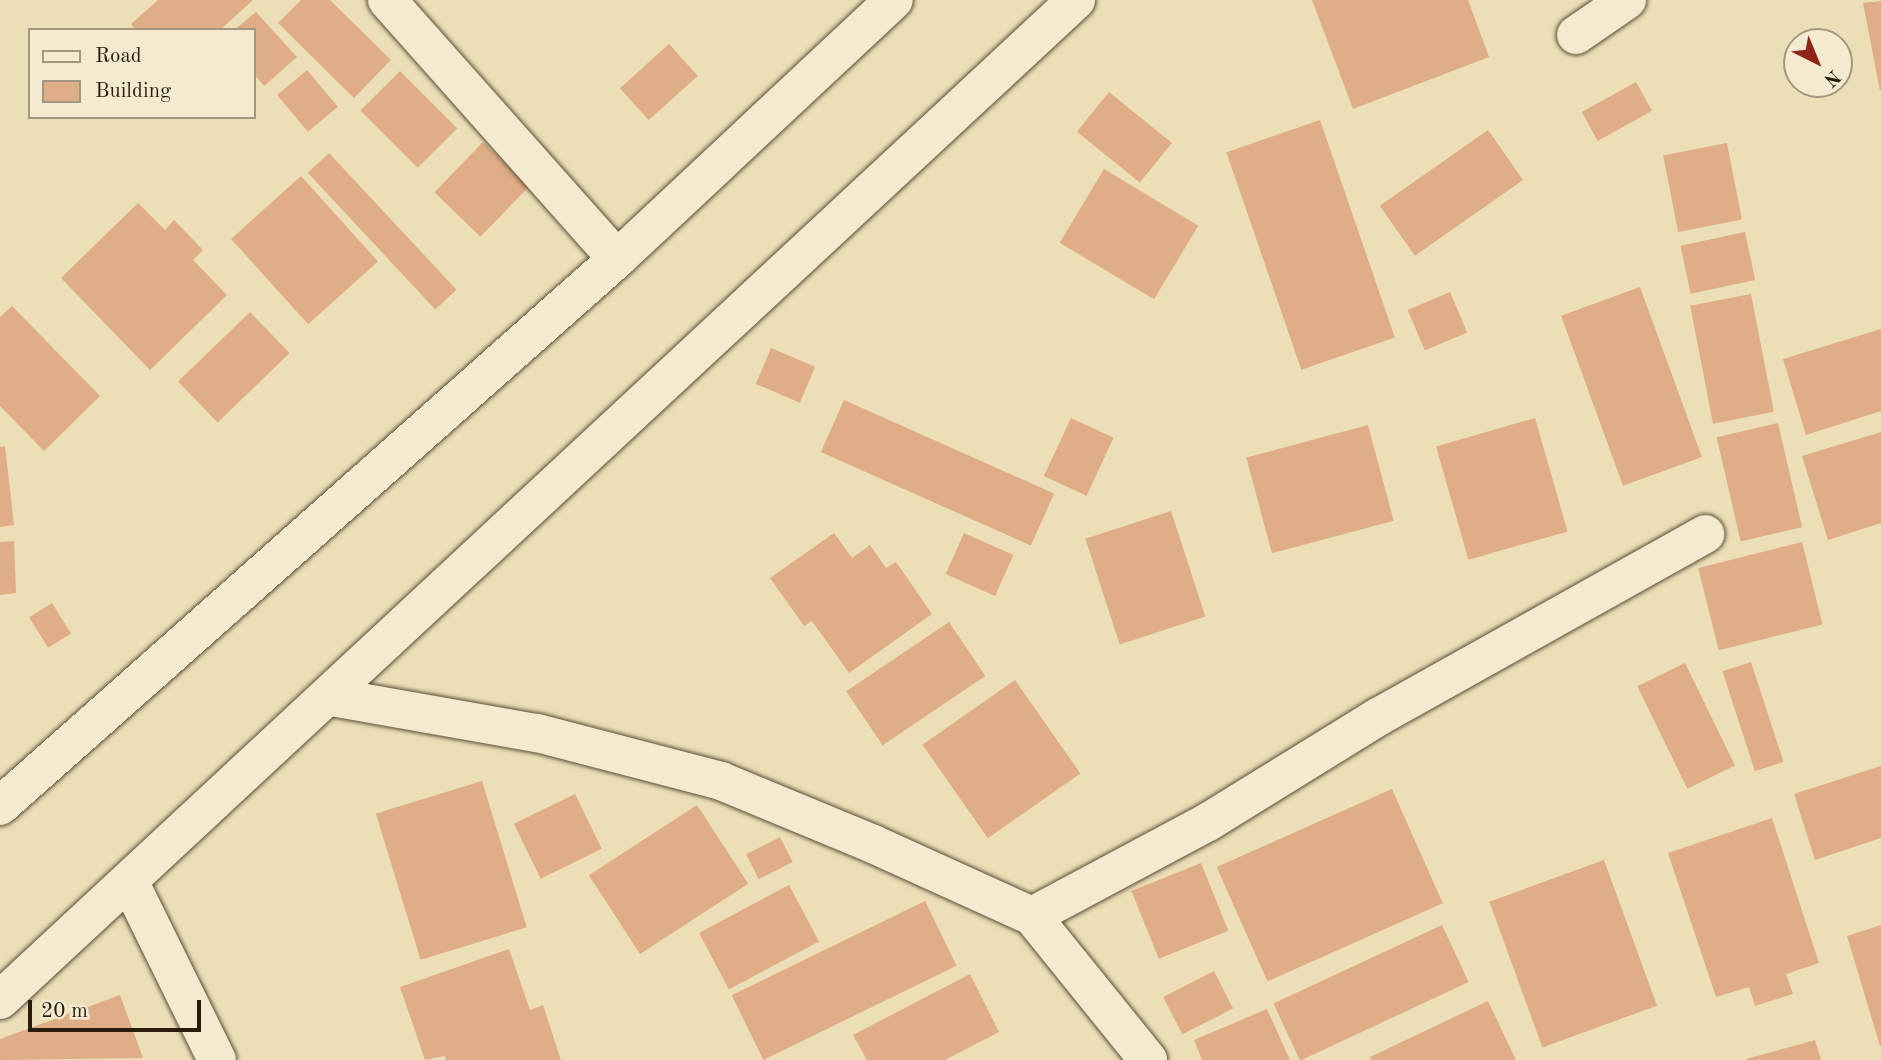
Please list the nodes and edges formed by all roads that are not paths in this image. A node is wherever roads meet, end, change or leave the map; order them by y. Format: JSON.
{"nodes":[{"id":1,"x":387,"y":0,"type":"edge"},
{"id":2,"x":894,"y":0,"type":"edge"},
{"id":3,"x":1076,"y":0,"type":"edge"},
{"id":4,"x":1627,"y":0,"type":"edge"},
{"id":5,"x":1576,"y":35,"type":"dead end"},
{"id":6,"x":617,"y":259,"type":"junction"},
{"id":7,"x":1705,"y":534,"type":"dead end"},
{"id":8,"x":332,"y":697,"type":"junction"},
{"id":9,"x":0,"y":806,"type":"edge"},
{"id":10,"x":130,"y":883,"type":"junction"},
{"id":11,"x":1032,"y":916,"type":"junction"},
{"id":12,"x":0,"y":1000,"type":"edge"},
{"id":13,"x":217,"y":1060,"type":"edge"},
{"id":14,"x":1148,"y":1060,"type":"edge"}],
"edges":[{"from":1,"to":6,"type":"street"},
{"from":2,"to":6,"type":"street"},
{"from":3,"to":8,"type":"street"},
{"from":4,"to":5,"type":"street"},
{"from":6,"to":9,"type":"street"},
{"from":7,"to":11,"type":"street"},
{"from":8,"to":10,"type":"street"},
{"from":8,"to":11,"type":"street"},
{"from":10,"to":12,"type":"street"},
{"from":10,"to":13,"type":"street"},
{"from":11,"to":14,"type":"street"}]}
